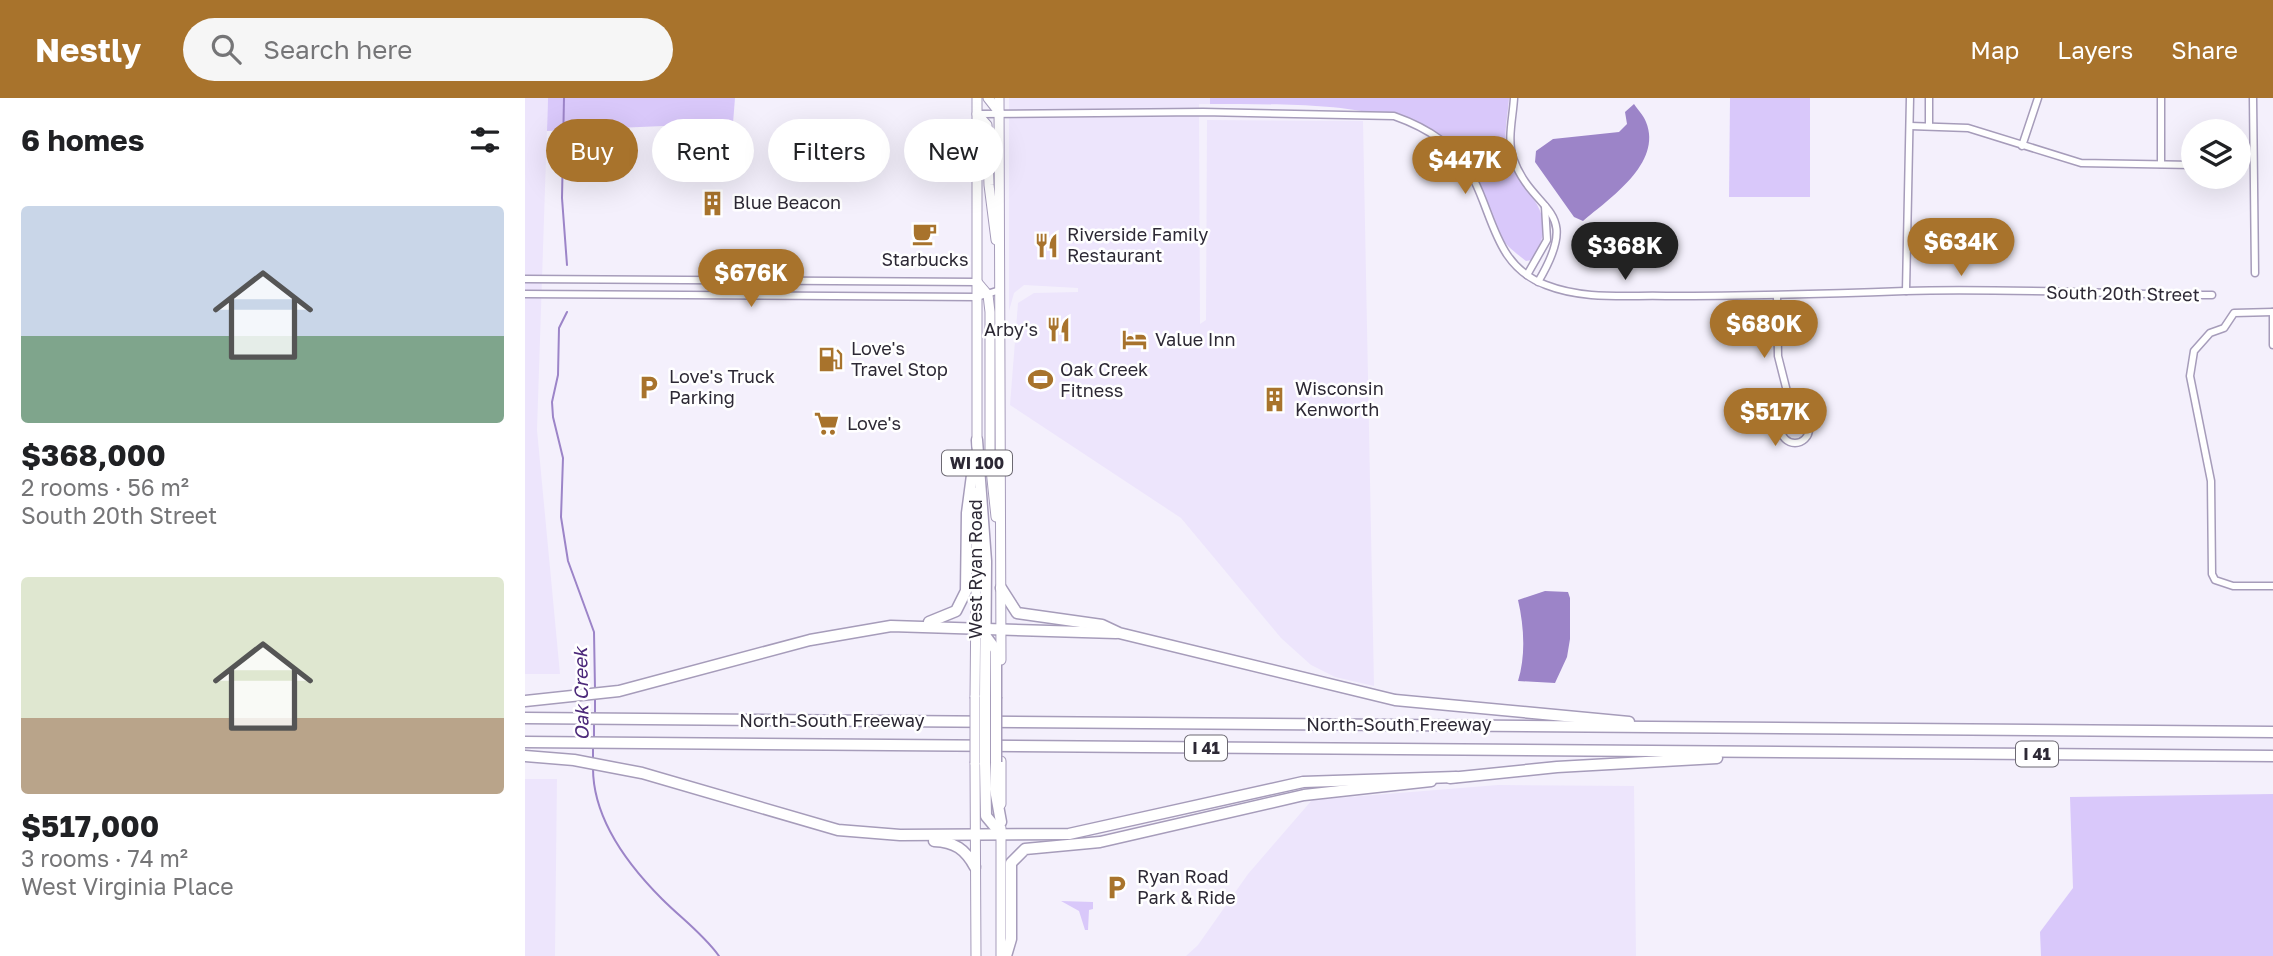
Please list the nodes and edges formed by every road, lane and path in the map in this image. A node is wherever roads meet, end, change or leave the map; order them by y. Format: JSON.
{"nodes":[{"id":1,"x":977,"y":98,"type":"edge"},
{"id":2,"x":988,"y":98,"type":"edge"},
{"id":3,"x":999,"y":98,"type":"edge"},
{"id":4,"x":1514,"y":98,"type":"edge"},
{"id":5,"x":1910,"y":98,"type":"edge"},
{"id":6,"x":1929,"y":98,"type":"edge"},
{"id":7,"x":2038,"y":98,"type":"edge"},
{"id":8,"x":2161,"y":98,"type":"edge"},
{"id":9,"x":2253,"y":98,"type":"edge"},
{"id":10,"x":999,"y":112,"type":"junction"},
{"id":11,"x":977,"y":114,"type":"junction"},
{"id":12,"x":1929,"y":125,"type":"junction"},
{"id":13,"x":1910,"y":126,"type":"junction"},
{"id":14,"x":2022,"y":146,"type":"junction"},
{"id":15,"x":2161,"y":164,"type":"junction"},
{"id":16,"x":2181,"y":165,"type":"edge"},
{"id":17,"x":1545,"y":204,"type":"junction"},
{"id":18,"x":1000,"y":251,"type":"junction"},
{"id":19,"x":2255,"y":273,"type":"dead end"},
{"id":20,"x":1532,"y":278,"type":"junction"},
{"id":21,"x":525,"y":279,"type":"edge"},
{"id":22,"x":977,"y":282,"type":"junction"},
{"id":23,"x":1000,"y":290,"type":"junction"},
{"id":24,"x":1906,"y":291,"type":"junction"},
{"id":25,"x":525,"y":294,"type":"edge"},
{"id":26,"x":988,"y":295,"type":"junction"},
{"id":27,"x":2212,"y":295,"type":"dead end"},
{"id":28,"x":977,"y":297,"type":"junction"},
{"id":29,"x":1777,"y":297,"type":"junction"},
{"id":30,"x":2273,"y":312,"type":"edge"},
{"id":31,"x":2273,"y":345,"type":"edge"},
{"id":32,"x":1793,"y":415,"type":"junction"},
{"id":33,"x":977,"y":440,"type":"junction"},
{"id":34,"x":1001,"y":542,"type":"junction"},
{"id":35,"x":2273,"y":586,"type":"edge"},
{"id":36,"x":1002,"y":588,"type":"junction"},
{"id":37,"x":919,"y":625,"type":"junction"},
{"id":38,"x":1001,"y":629,"type":"junction"},
{"id":39,"x":982,"y":631,"type":"junction"},
{"id":40,"x":1119,"y":633,"type":"junction"},
{"id":41,"x":989,"y":697,"type":"junction"},
{"id":42,"x":525,"y":701,"type":"edge"},
{"id":43,"x":525,"y":718,"type":"edge"},
{"id":44,"x":1670,"y":727,"type":"junction"},
{"id":45,"x":2273,"y":732,"type":"edge"},
{"id":46,"x":525,"y":742,"type":"edge"},
{"id":47,"x":1801,"y":752,"type":"junction"},
{"id":48,"x":525,"y":756,"type":"edge"},
{"id":49,"x":2273,"y":756,"type":"edge"},
{"id":50,"x":989,"y":762,"type":"junction"},
{"id":51,"x":1456,"y":777,"type":"junction"},
{"id":52,"x":1001,"y":822,"type":"joint"},
{"id":53,"x":852,"y":832,"type":"junction"},
{"id":54,"x":975,"y":834,"type":"junction"},
{"id":55,"x":1001,"y":834,"type":"junction"},
{"id":56,"x":975,"y":867,"type":"junction"},
{"id":57,"x":976,"y":956,"type":"edge"},
{"id":58,"x":1001,"y":956,"type":"edge"},
{"id":59,"x":1006,"y":956,"type":"edge"}],
"edges":[{"from":1,"to":11,"type":"main road","number":"WI 100"},
{"from":2,"to":10,"type":"main road"},
{"from":3,"to":10,"type":"main road","name":"West Ryan Road","number":"WI 100"},
{"from":4,"to":17,"type":"street"},
{"from":5,"to":13,"type":"street"},
{"from":6,"to":12,"type":"street"},
{"from":7,"to":14,"type":"street"},
{"from":8,"to":15,"type":"street"},
{"from":9,"to":19,"type":"street"},
{"from":10,"to":11,"type":"street"},
{"from":10,"to":18,"type":"main road","name":"West Ryan Road","number":"WI 100"},
{"from":10,"to":20,"type":"street"},
{"from":11,"to":18,"type":"main road"},
{"from":11,"to":22,"type":"main road","number":"WI 100"},
{"from":12,"to":13,"type":"street"},
{"from":12,"to":14,"type":"street"},
{"from":13,"to":24,"type":"street"},
{"from":14,"to":15,"type":"street"},
{"from":15,"to":16,"type":"street"},
{"from":17,"to":20,"type":"street"},
{"from":17,"to":20,"type":"street"},
{"from":18,"to":23,"type":"main road","name":"West Ryan Road","number":"WI 100"},
{"from":20,"to":29,"type":"street","name":"South 20th Street"},
{"from":21,"to":22,"type":"street"},
{"from":22,"to":26,"type":"main road"},
{"from":22,"to":28,"type":"main road","number":"WI 100"},
{"from":23,"to":26,"type":"street"},
{"from":23,"to":34,"type":"main road","name":"West Ryan Road","number":"WI 100"},
{"from":24,"to":27,"type":"street","name":"South 20th Street"},
{"from":24,"to":29,"type":"street","name":"South 20th Street"},
{"from":25,"to":28,"type":"street"},
{"from":26,"to":28,"type":"street"},
{"from":26,"to":34,"type":"main road"},
{"from":28,"to":33,"type":"main road","number":"WI 100"},
{"from":29,"to":32,"type":"street"},
{"from":30,"to":31,"type":"street"},
{"from":30,"to":35,"type":"street"},
{"from":32,"to":32,"type":"street"},
{"from":33,"to":37,"type":"highway"},
{"from":33,"to":39,"type":"highway"},
{"from":34,"to":36,"type":"main road","name":"West Ryan Road","number":"WI 100"},
{"from":36,"to":38,"type":"main road","name":"West Ryan Road","number":"WI 100"},
{"from":36,"to":40,"type":"highway"},
{"from":37,"to":39,"type":"highway"},
{"from":37,"to":42,"type":"highway"},
{"from":38,"to":39,"type":"highway"},
{"from":38,"to":40,"type":"highway"},
{"from":38,"to":41,"type":"main road","name":"West Ryan Road","number":"WI 100"},
{"from":39,"to":41,"type":"main road","name":"West Ryan Road","number":"WI 100"},
{"from":39,"to":41,"type":"highway"},
{"from":40,"to":44,"type":"highway"},
{"from":41,"to":50,"type":"highway","bridge":true},
{"from":41,"to":50,"type":"main road","name":"West Ryan Road","number":"WI 100","bridge":true},
{"from":43,"to":44,"type":"highway","name":"North-South Freeway","number":"I 41"},
{"from":44,"to":45,"type":"highway","name":"North-South Freeway","number":"I 41"},
{"from":46,"to":47,"type":"highway","name":"North-South Freeway","number":"I 41"},
{"from":47,"to":49,"type":"highway","name":"North-South Freeway","number":"I 41"},
{"from":47,"to":51,"type":"highway"},
{"from":48,"to":53,"type":"highway"},
{"from":50,"to":52,"type":"highway"},
{"from":50,"to":54,"type":"main road","name":"West Ryan Road","number":"WI 100"},
{"from":50,"to":55,"type":"highway"},
{"from":51,"to":55,"type":"highway"},
{"from":51,"to":59,"type":"highway"},
{"from":52,"to":55,"type":"main road"},
{"from":53,"to":54,"type":"highway"},
{"from":53,"to":56,"type":"highway"},
{"from":54,"to":55,"type":"highway"},
{"from":54,"to":56,"type":"main road","name":"West Ryan Road","number":"WI 100"},
{"from":55,"to":58,"type":"main road"},
{"from":56,"to":57,"type":"main road","name":"West Ryan Road","number":"WI 100"}]}
